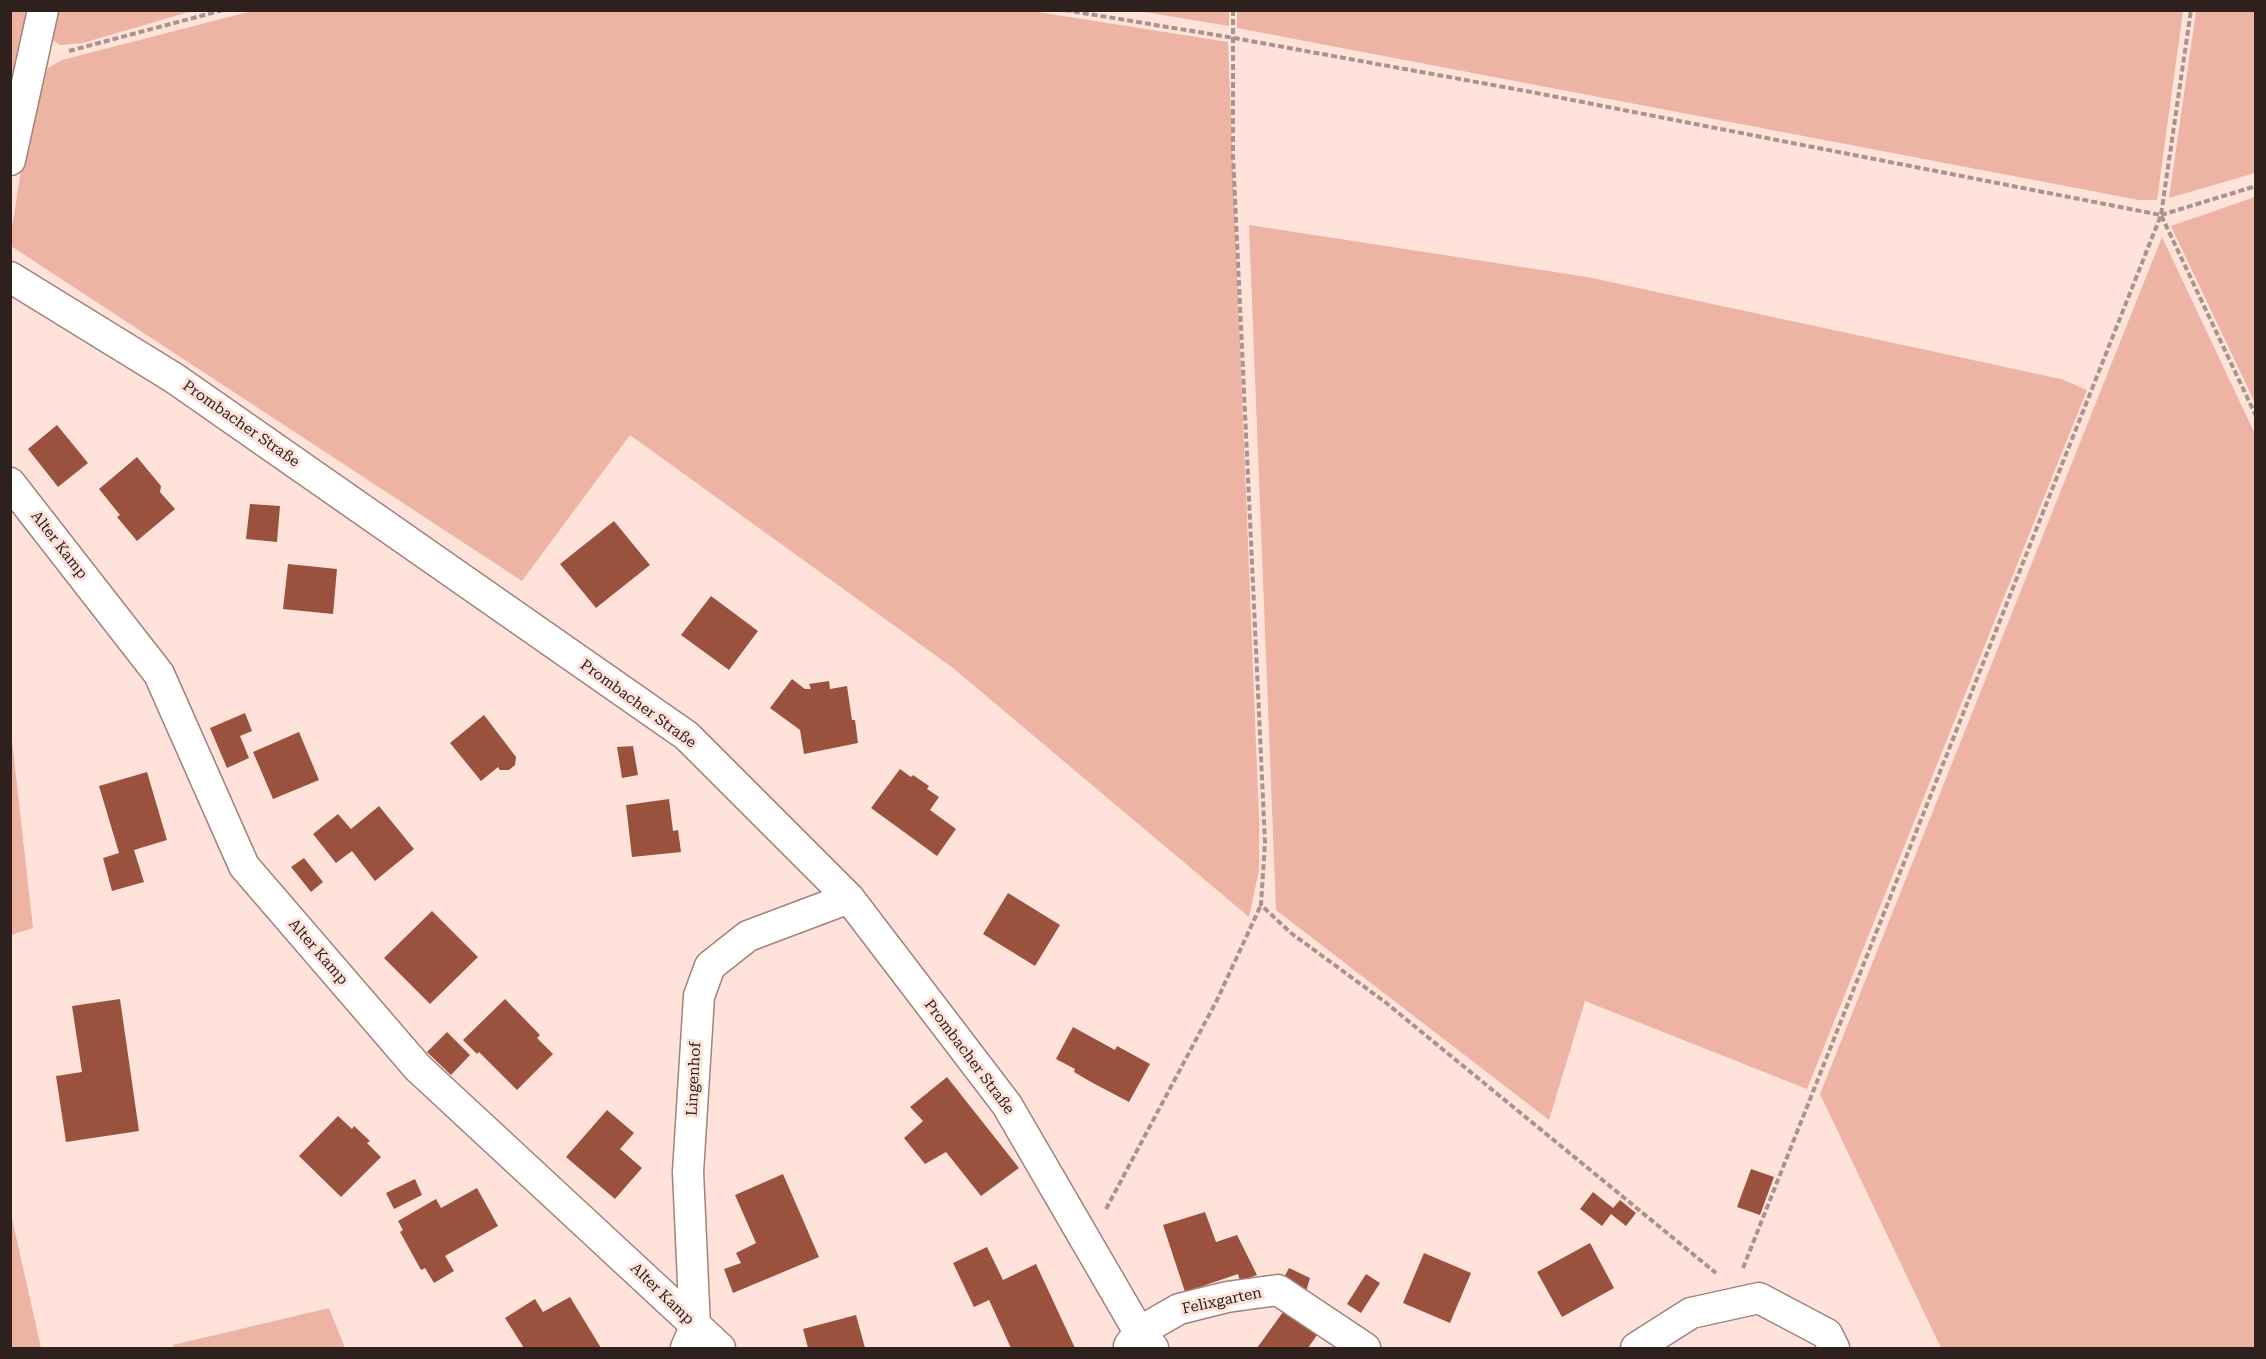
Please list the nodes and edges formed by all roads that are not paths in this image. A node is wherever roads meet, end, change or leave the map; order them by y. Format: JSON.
{"nodes":[{"id":1,"x":43,"y":10,"type":"edge"},
{"id":2,"x":10,"y":160,"type":"edge"},
{"id":3,"x":10,"y":277,"type":"edge"},
{"id":4,"x":10,"y":483,"type":"edge"},
{"id":5,"x":849,"y":898,"type":"junction"},
{"id":6,"x":690,"y":1338,"type":"edge"},
{"id":7,"x":1140,"y":1343,"type":"edge"},
{"id":8,"x":720,"y":1348,"type":"edge"},
{"id":9,"x":1365,"y":1348,"type":"edge"},
{"id":10,"x":1636,"y":1348,"type":"edge"},
{"id":11,"x":1834,"y":1348,"type":"edge"}],
"edges":[{"from":1,"to":2,"type":"street"},
{"from":3,"to":5,"type":"street","name":"Prombacher Straße"},
{"from":4,"to":6,"type":"street","name":"Alter Kamp"},
{"from":5,"to":6,"type":"street","name":"Lingenhof"},
{"from":5,"to":7,"type":"street","name":"Prombacher Straße"},
{"from":6,"to":8,"type":"street","name":"Alter Kamp"},
{"from":7,"to":9,"type":"street","name":"Felixgarten"},
{"from":10,"to":11,"type":"street"}]}
